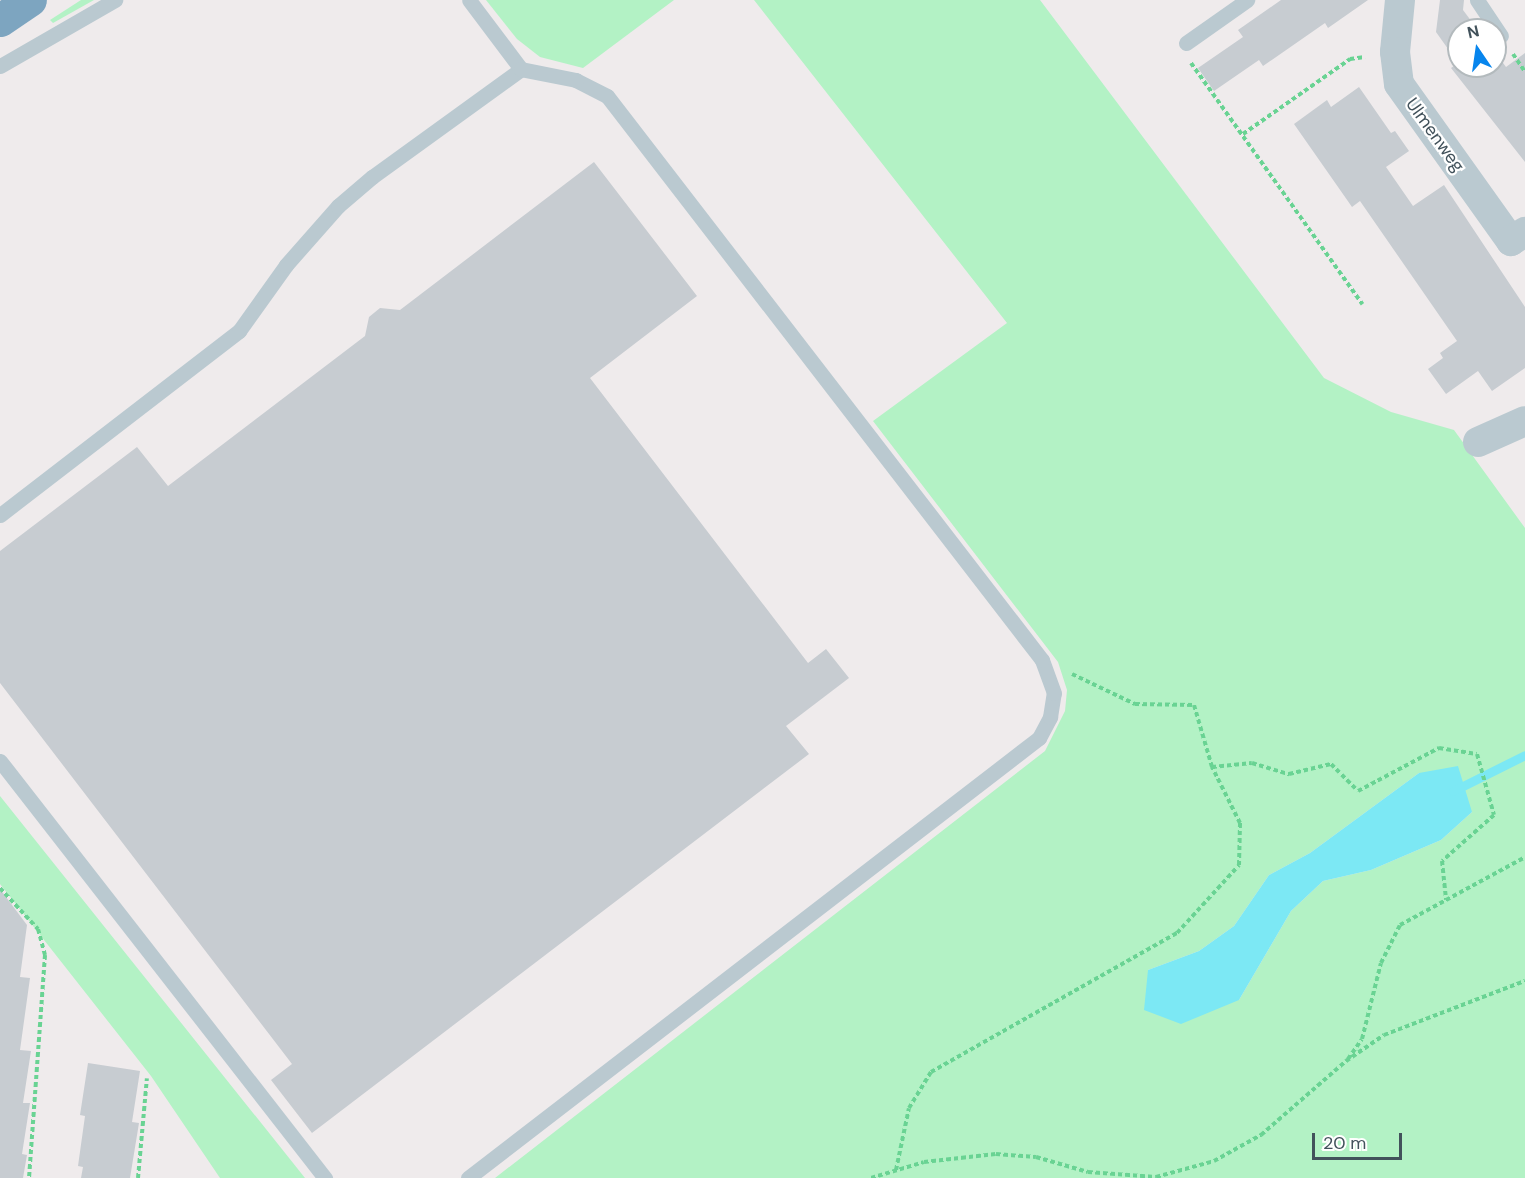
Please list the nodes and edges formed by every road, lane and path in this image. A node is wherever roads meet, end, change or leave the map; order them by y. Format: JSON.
{"nodes":[{"id":1,"x":30,"y":0,"type":"edge"},
{"id":2,"x":115,"y":0,"type":"edge"},
{"id":3,"x":469,"y":0,"type":"edge"},
{"id":4,"x":1247,"y":0,"type":"edge"},
{"id":5,"x":1400,"y":0,"type":"edge"},
{"id":6,"x":1477,"y":0,"type":"edge"},
{"id":7,"x":1489,"y":18,"type":"edge"},
{"id":8,"x":0,"y":20,"type":"edge"},
{"id":9,"x":1186,"y":43,"type":"joint"},
{"id":10,"x":1395,"y":52,"type":"junction"},
{"id":11,"x":0,"y":66,"type":"edge"},
{"id":12,"x":521,"y":69,"type":"junction"},
{"id":13,"x":1243,"y":134,"type":"junction"},
{"id":14,"x":1525,"y":232,"type":"edge"},
{"id":15,"x":1362,"y":304,"type":"dead end"},
{"id":16,"x":1525,"y":421,"type":"edge"},
{"id":17,"x":1478,"y":442,"type":"dead end"},
{"id":18,"x":0,"y":515,"type":"edge"},
{"id":19,"x":1042,"y":660,"type":"junction"},
{"id":20,"x":0,"y":761,"type":"edge"},
{"id":21,"x":1212,"y":767,"type":"junction"},
{"id":22,"x":1525,"y":857,"type":"edge"},
{"id":23,"x":0,"y":888,"type":"edge"},
{"id":24,"x":1446,"y":900,"type":"junction"},
{"id":25,"x":1525,"y":981,"type":"edge"},
{"id":26,"x":1346,"y":1061,"type":"junction"},
{"id":27,"x":147,"y":1078,"type":"dead end"},
{"id":28,"x":896,"y":1170,"type":"junction"},
{"id":29,"x":28,"y":1178,"type":"edge"},
{"id":30,"x":138,"y":1178,"type":"edge"},
{"id":31,"x":325,"y":1178,"type":"edge"},
{"id":32,"x":468,"y":1178,"type":"edge"},
{"id":33,"x":872,"y":1178,"type":"edge"}],
"edges":[{"from":1,"to":8,"type":"highway"},
{"from":2,"to":11,"type":"lane"},
{"from":3,"to":12,"type":"lane"},
{"from":4,"to":9,"type":"lane"},
{"from":5,"to":10,"type":"street","name":"Ulmenweg"},
{"from":6,"to":7,"type":"lane"},
{"from":9,"to":13,"type":"path"},
{"from":10,"to":13,"type":"path"},
{"from":10,"to":14,"type":"street","name":"Ulmenweg"},
{"from":12,"to":18,"type":"lane"},
{"from":12,"to":19,"type":"lane"},
{"from":13,"to":15,"type":"path"},
{"from":16,"to":17,"type":"street"},
{"from":19,"to":21,"type":"path"},
{"from":19,"to":32,"type":"lane"},
{"from":20,"to":31,"type":"lane"},
{"from":21,"to":24,"type":"path"},
{"from":21,"to":28,"type":"path"},
{"from":22,"to":24,"type":"path"},
{"from":23,"to":29,"type":"path"},
{"from":24,"to":26,"type":"path"},
{"from":25,"to":26,"type":"path"},
{"from":26,"to":28,"type":"path"},
{"from":27,"to":30,"type":"path"},
{"from":28,"to":33,"type":"path"}]}
